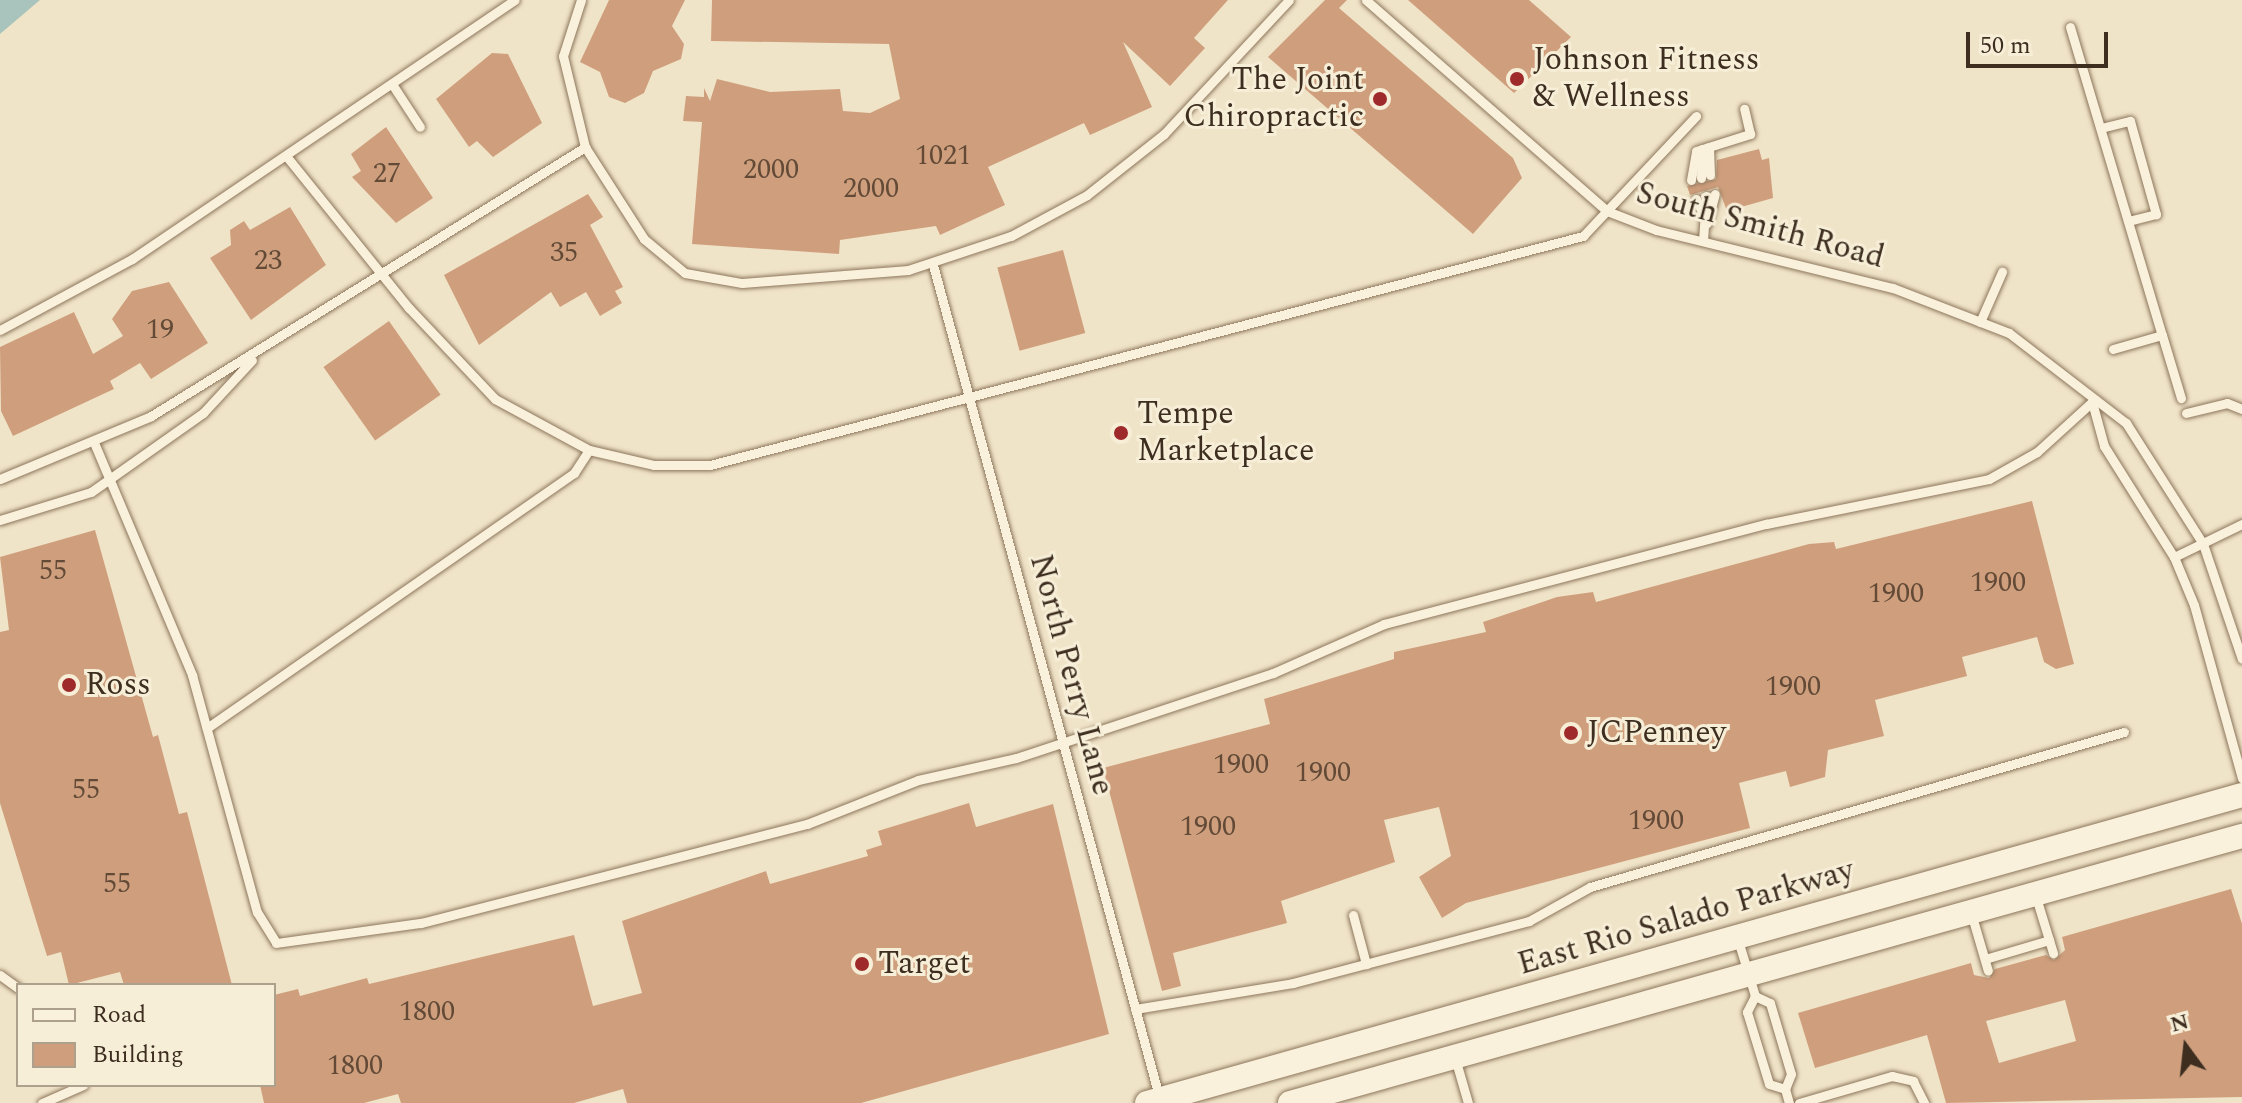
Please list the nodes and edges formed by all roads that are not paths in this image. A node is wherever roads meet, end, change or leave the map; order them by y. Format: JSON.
{"nodes":[{"id":1,"x":515,"y":0,"type":"edge"},
{"id":2,"x":581,"y":0,"type":"edge"},
{"id":3,"x":1289,"y":0,"type":"edge"},
{"id":4,"x":1366,"y":0,"type":"edge"},
{"id":5,"x":2070,"y":27,"type":"dead end"},
{"id":6,"x":392,"y":84,"type":"junction"},
{"id":7,"x":1744,"y":109,"type":"dead end"},
{"id":8,"x":1696,"y":116,"type":"dead end"},
{"id":9,"x":420,"y":127,"type":"dead end"},
{"id":10,"x":2101,"y":128,"type":"junction"},
{"id":11,"x":585,"y":147,"type":"junction"},
{"id":12,"x":1706,"y":148,"type":"junction"},
{"id":13,"x":287,"y":157,"type":"junction"},
{"id":14,"x":1706,"y":196,"type":"dead end"},
{"id":15,"x":1607,"y":211,"type":"junction"},
{"id":16,"x":2128,"y":221,"type":"junction"},
{"id":17,"x":1703,"y":241,"type":"junction"},
{"id":18,"x":933,"y":265,"type":"junction"},
{"id":19,"x":2002,"y":272,"type":"dead end"},
{"id":20,"x":381,"y":273,"type":"junction"},
{"id":21,"x":1980,"y":322,"type":"junction"},
{"id":22,"x":0,"y":330,"type":"edge"},
{"id":23,"x":2162,"y":335,"type":"junction"},
{"id":24,"x":2113,"y":349,"type":"dead end"},
{"id":25,"x":256,"y":356,"type":"junction"},
{"id":26,"x":2181,"y":398,"type":"dead end"},
{"id":27,"x":970,"y":399,"type":"junction"},
{"id":28,"x":2092,"y":402,"type":"junction"},
{"id":29,"x":2242,"y":409,"type":"edge"},
{"id":30,"x":2186,"y":413,"type":"dead end"},
{"id":31,"x":95,"y":445,"type":"junction"},
{"id":32,"x":589,"y":450,"type":"junction"},
{"id":33,"x":112,"y":477,"type":"junction"},
{"id":34,"x":0,"y":479,"type":"edge"},
{"id":35,"x":0,"y":520,"type":"edge"},
{"id":36,"x":2242,"y":524,"type":"edge"},
{"id":37,"x":2202,"y":542,"type":"junction"},
{"id":38,"x":2174,"y":557,"type":"junction"},
{"id":39,"x":2242,"y":659,"type":"edge"},
{"id":40,"x":207,"y":728,"type":"junction"},
{"id":41,"x":2124,"y":732,"type":"dead end"},
{"id":42,"x":1062,"y":742,"type":"junction"},
{"id":43,"x":2242,"y":778,"type":"edge"},
{"id":44,"x":2242,"y":795,"type":"edge"},
{"id":45,"x":2242,"y":836,"type":"edge"},
{"id":46,"x":2035,"y":894,"type":"junction"},
{"id":47,"x":1971,"y":913,"type":"junction"},
{"id":48,"x":1353,"y":915,"type":"dead end"},
{"id":49,"x":1737,"y":937,"type":"junction"},
{"id":50,"x":2049,"y":940,"type":"junction"},
{"id":51,"x":2053,"y":953,"type":"dead end"},
{"id":52,"x":1985,"y":959,"type":"junction"},
{"id":53,"x":1366,"y":964,"type":"junction"},
{"id":54,"x":1988,"y":971,"type":"dead end"},
{"id":55,"x":1752,"y":986,"type":"junction"},
{"id":56,"x":1135,"y":1009,"type":"junction"},
{"id":57,"x":1455,"y":1058,"type":"junction"},
{"id":58,"x":78,"y":1087,"type":"edge"},
{"id":59,"x":1785,"y":1089,"type":"junction"},
{"id":60,"x":1154,"y":1101,"type":"edge"},
{"id":61,"x":42,"y":1103,"type":"edge"},
{"id":62,"x":1290,"y":1103,"type":"edge"},
{"id":63,"x":1468,"y":1103,"type":"edge"},
{"id":64,"x":1789,"y":1103,"type":"edge"},
{"id":65,"x":1799,"y":1103,"type":"edge"},
{"id":66,"x":1924,"y":1103,"type":"edge"}],
"edges":[{"from":1,"to":6,"type":"lane"},
{"from":2,"to":11,"type":"lane"},
{"from":3,"to":18,"type":"lane"},
{"from":4,"to":15,"type":"lane","name":"South Smith Road"},
{"from":5,"to":10,"type":"lane"},
{"from":6,"to":9,"type":"lane"},
{"from":6,"to":13,"type":"lane"},
{"from":7,"to":12,"type":"lane"},
{"from":8,"to":15,"type":"lane"},
{"from":10,"to":16,"type":"lane"},
{"from":10,"to":16,"type":"lane"},
{"from":11,"to":18,"type":"lane"},
{"from":11,"to":20,"type":"lane"},
{"from":12,"to":12,"type":"lane"},
{"from":13,"to":20,"type":"lane"},
{"from":13,"to":22,"type":"lane"},
{"from":14,"to":17,"type":"lane"},
{"from":15,"to":17,"type":"lane","name":"South Smith Road"},
{"from":15,"to":27,"type":"lane"},
{"from":16,"to":23,"type":"lane"},
{"from":17,"to":21,"type":"lane","name":"South Smith Road"},
{"from":18,"to":27,"type":"lane","name":"North Perry Lane"},
{"from":19,"to":21,"type":"lane"},
{"from":20,"to":25,"type":"lane"},
{"from":20,"to":32,"type":"lane"},
{"from":21,"to":28,"type":"lane","name":"South Smith Road"},
{"from":23,"to":24,"type":"lane"},
{"from":23,"to":26,"type":"lane"},
{"from":25,"to":31,"type":"lane"},
{"from":25,"to":33,"type":"lane"},
{"from":27,"to":32,"type":"lane"},
{"from":27,"to":42,"type":"lane","name":"North Perry Lane"},
{"from":28,"to":37,"type":"lane","name":"South Smith Road"},
{"from":28,"to":38,"type":"lane"},
{"from":28,"to":42,"type":"lane"},
{"from":29,"to":30,"type":"lane"},
{"from":31,"to":33,"type":"lane"},
{"from":31,"to":34,"type":"lane"},
{"from":32,"to":40,"type":"lane"},
{"from":33,"to":35,"type":"lane"},
{"from":33,"to":40,"type":"lane"},
{"from":36,"to":37,"type":"lane"},
{"from":37,"to":38,"type":"lane"},
{"from":37,"to":39,"type":"lane","name":"South Smith Road"},
{"from":38,"to":43,"type":"lane"},
{"from":40,"to":42,"type":"lane"},
{"from":41,"to":53,"type":"lane"},
{"from":42,"to":56,"type":"lane","name":"North Perry Lane"},
{"from":44,"to":49,"type":"main road","name":"East Rio Salado Parkway"},
{"from":45,"to":46,"type":"main road"},
{"from":46,"to":47,"type":"main road"},
{"from":46,"to":50,"type":"lane"},
{"from":47,"to":52,"type":"lane"},
{"from":47,"to":55,"type":"main road"},
{"from":48,"to":53,"type":"lane"},
{"from":49,"to":55,"type":"lane"},
{"from":49,"to":60,"type":"main road","name":"East Rio Salado Parkway"},
{"from":50,"to":51,"type":"lane"},
{"from":50,"to":52,"type":"lane"},
{"from":52,"to":54,"type":"lane"},
{"from":53,"to":56,"type":"lane"},
{"from":55,"to":57,"type":"main road"},
{"from":55,"to":59,"type":"lane"},
{"from":55,"to":59,"type":"lane"},
{"from":56,"to":60,"type":"lane","name":"North Perry Lane"},
{"from":57,"to":62,"type":"main road"},
{"from":57,"to":63,"type":"lane"},
{"from":58,"to":61,"type":"lane"},
{"from":59,"to":64,"type":"lane"},
{"from":65,"to":66,"type":"lane"}]}
